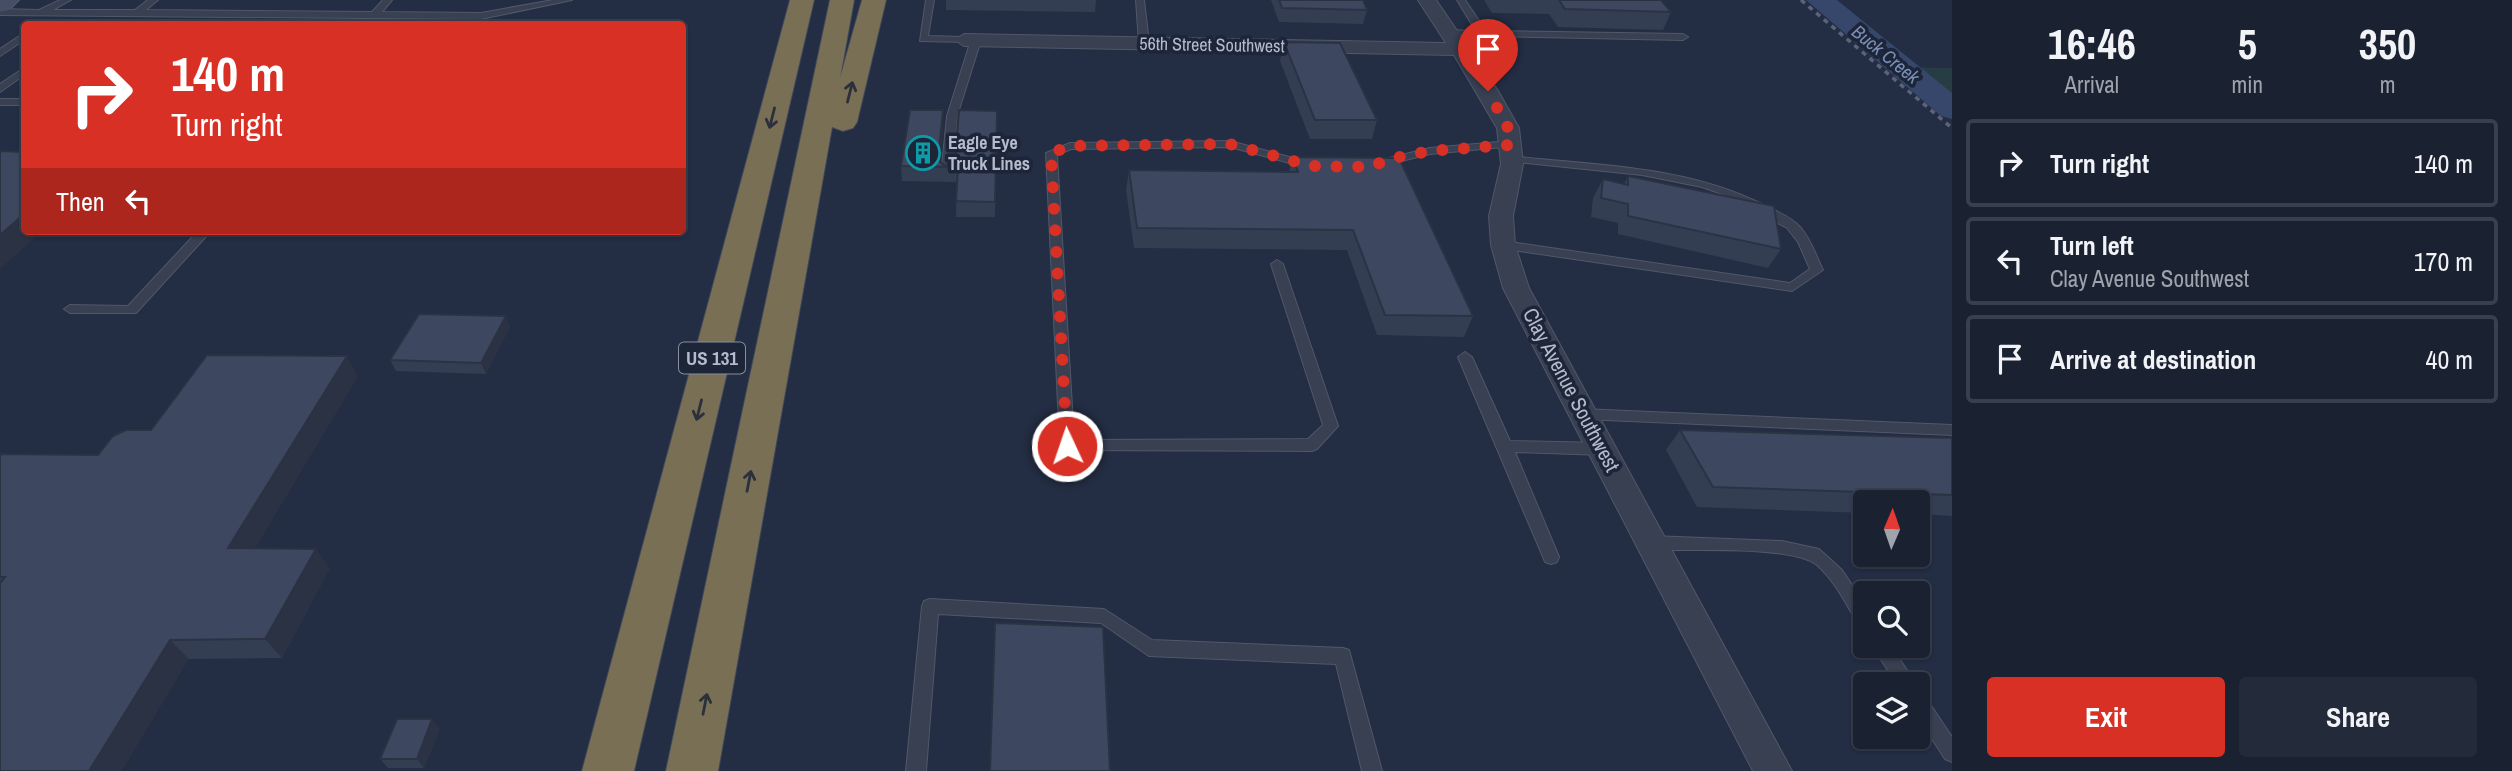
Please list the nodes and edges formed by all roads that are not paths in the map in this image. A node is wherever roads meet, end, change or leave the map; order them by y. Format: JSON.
{"nodes":[{"id":1,"x":7,"y":0,"type":"edge"},
{"id":2,"x":67,"y":0,"type":"edge"},
{"id":3,"x":154,"y":0,"type":"edge"},
{"id":4,"x":216,"y":0,"type":"edge"},
{"id":5,"x":388,"y":0,"type":"edge"},
{"id":6,"x":568,"y":0,"type":"edge"},
{"id":7,"x":787,"y":0,"type":"edge"},
{"id":8,"x":802,"y":0,"type":"edge"},
{"id":9,"x":842,"y":0,"type":"edge"},
{"id":10,"x":874,"y":0,"type":"edge"},
{"id":11,"x":930,"y":0,"type":"edge"},
{"id":12,"x":1140,"y":0,"type":"edge"},
{"id":13,"x":1427,"y":0,"type":"edge"},
{"id":14,"x":1461,"y":0,"type":"edge"},
{"id":15,"x":0,"y":5,"type":"edge"},
{"id":16,"x":0,"y":12,"type":"edge"},
{"id":17,"x":39,"y":13,"type":"junction"},
{"id":18,"x":137,"y":13,"type":"junction"},
{"id":19,"x":200,"y":14,"type":"junction"},
{"id":20,"x":375,"y":15,"type":"junction"},
{"id":21,"x":1483,"y":34,"type":"junction"},
{"id":22,"x":1682,"y":37,"type":"dead end"},
{"id":23,"x":21,"y":38,"type":"edge"},
{"id":24,"x":970,"y":40,"type":"junction"},
{"id":25,"x":1454,"y":41,"type":"junction"},
{"id":26,"x":1144,"y":43,"type":"junction"},
{"id":27,"x":789,"y":52,"type":"junction"},
{"id":28,"x":0,"y":53,"type":"edge"},
{"id":29,"x":21,"y":73,"type":"edge"},
{"id":30,"x":0,"y":89,"type":"edge"},
{"id":31,"x":0,"y":102,"type":"edge"},
{"id":32,"x":21,"y":102,"type":"edge"},
{"id":33,"x":1511,"y":152,"type":"junction"},
{"id":34,"x":1323,"y":166,"type":"edge"},
{"id":35,"x":1368,"y":167,"type":"edge"},
{"id":36,"x":947,"y":176,"type":"edge"},
{"id":37,"x":201,"y":235,"type":"edge"},
{"id":38,"x":1503,"y":245,"type":"junction"},
{"id":39,"x":1277,"y":264,"type":"dead end"},
{"id":40,"x":69,"y":309,"type":"dead end"},
{"id":41,"x":1465,"y":356,"type":"dead end"},
{"id":42,"x":766,"y":393,"type":"junction"},
{"id":43,"x":1581,"y":414,"type":"junction"},
{"id":44,"x":1952,"y":430,"type":"edge"},
{"id":45,"x":1505,"y":446,"type":"junction"},
{"id":46,"x":1603,"y":449,"type":"junction"},
{"id":47,"x":1652,"y":543,"type":"junction"},
{"id":48,"x":1551,"y":557,"type":"dead end"},
{"id":49,"x":1853,"y":603,"type":"edge"},
{"id":50,"x":635,"y":663,"type":"junction"},
{"id":51,"x":1930,"y":719,"type":"edge"},
{"id":52,"x":1952,"y":753,"type":"edge"},
{"id":53,"x":596,"y":771,"type":"edge"},
{"id":54,"x":608,"y":771,"type":"edge"},
{"id":55,"x":692,"y":771,"type":"edge"},
{"id":56,"x":916,"y":771,"type":"edge"},
{"id":57,"x":1371,"y":771,"type":"edge"},
{"id":58,"x":1773,"y":771,"type":"edge"}],
"edges":[{"from":1,"to":15,"type":"main road"},
{"from":2,"to":17,"type":"lane"},
{"from":3,"to":18,"type":"lane"},
{"from":4,"to":19,"type":"lane"},
{"from":5,"to":20,"type":"lane"},
{"from":6,"to":20,"type":"lane"},
{"from":7,"to":27,"type":"highway"},
{"from":8,"to":27,"type":"highway","number":"US 131"},
{"from":9,"to":42,"type":"highway","number":"US 131"},
{"from":42,"to":10,"type":"highway","one_way":true},
{"from":11,"to":24,"type":"lane"},
{"from":12,"to":26,"type":"lane"},
{"from":13,"to":25,"type":"street","name":"Clay Avenue Southwest"},
{"from":14,"to":21,"type":"lane"},
{"from":16,"to":17,"type":"lane"},
{"from":17,"to":18,"type":"lane"},
{"from":18,"to":19,"type":"lane"},
{"from":19,"to":20,"type":"lane"},
{"from":21,"to":22,"type":"lane"},
{"from":21,"to":25,"type":"lane"},
{"from":23,"to":28,"type":"lane"},
{"from":24,"to":26,"type":"street","name":"56th Street Southwest"},
{"from":24,"to":36,"type":"lane"},
{"from":25,"to":26,"type":"street","name":"56th Street Southwest"},
{"from":25,"to":33,"type":"street","name":"Clay Avenue Southwest"},
{"from":27,"to":50,"type":"highway","number":"US 131","one_way":true},
{"from":29,"to":30,"type":"lane"},
{"from":31,"to":32,"type":"lane"},
{"from":33,"to":35,"type":"lane"},
{"from":33,"to":38,"type":"street","name":"Clay Avenue Southwest"},
{"from":33,"to":38,"type":"lane"},
{"from":34,"to":39,"type":"lane"},
{"from":37,"to":40,"type":"lane"},
{"from":38,"to":43,"type":"street","name":"Clay Avenue Southwest"},
{"from":41,"to":45,"type":"lane"},
{"from":55,"to":42,"type":"highway","number":"US 131","one_way":true},
{"from":43,"to":44,"type":"lane"},
{"from":43,"to":46,"type":"street","name":"Clay Avenue Southwest"},
{"from":45,"to":46,"type":"lane"},
{"from":45,"to":48,"type":"lane"},
{"from":46,"to":47,"type":"street","name":"Clay Avenue Southwest"},
{"from":47,"to":49,"type":"lane"},
{"from":47,"to":58,"type":"street","name":"Clay Avenue Southwest"},
{"from":50,"to":53,"type":"highway"},
{"from":50,"to":54,"type":"highway","number":"US 131"},
{"from":51,"to":52,"type":"lane"},
{"from":56,"to":57,"type":"lane"}]}
